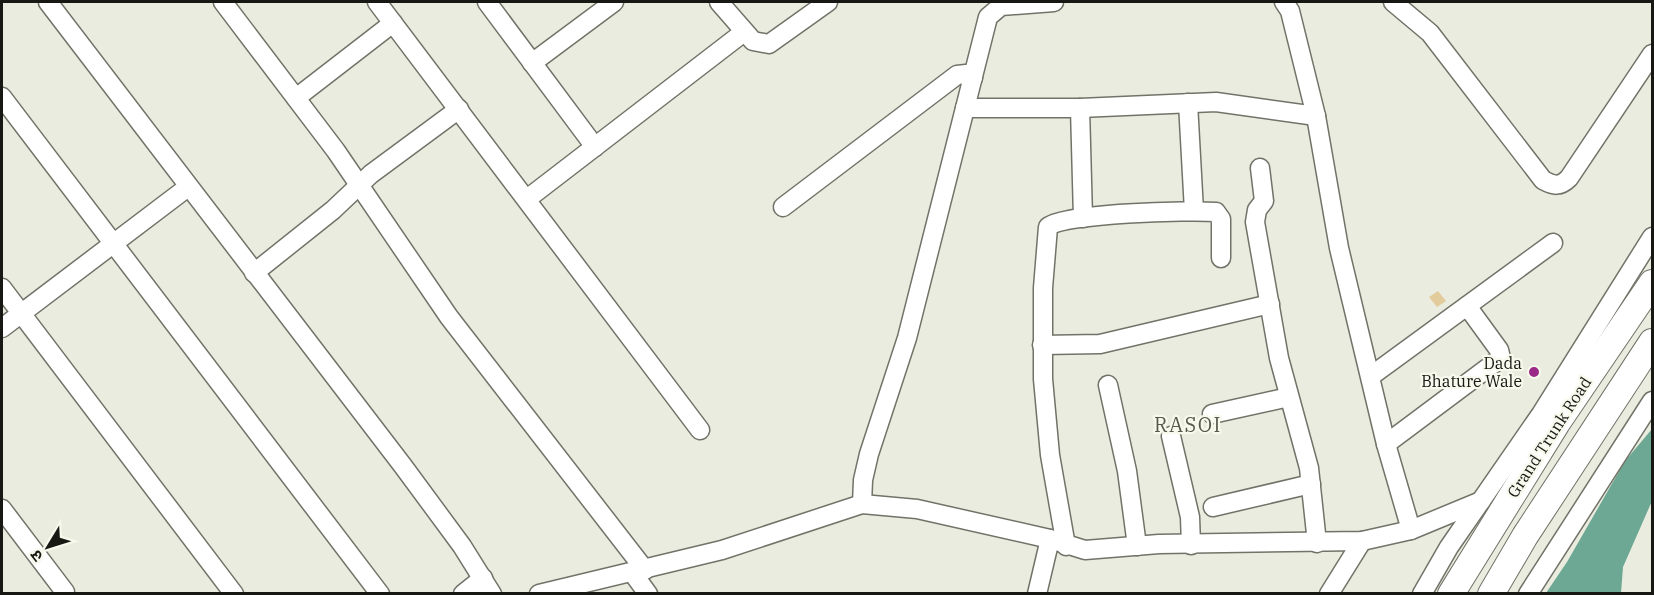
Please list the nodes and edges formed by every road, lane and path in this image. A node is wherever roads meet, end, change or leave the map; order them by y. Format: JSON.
{"nodes":[{"id":1,"x":48,"y":2,"type":"edge"},
{"id":2,"x":224,"y":2,"type":"edge"},
{"id":3,"x":377,"y":2,"type":"edge"},
{"id":4,"x":487,"y":2,"type":"edge"},
{"id":5,"x":614,"y":2,"type":"edge"},
{"id":6,"x":719,"y":2,"type":"edge"},
{"id":7,"x":828,"y":2,"type":"edge"},
{"id":8,"x":1054,"y":2,"type":"edge"},
{"id":9,"x":1284,"y":2,"type":"edge"},
{"id":10,"x":1393,"y":2,"type":"edge"},
{"id":11,"x":393,"y":23,"type":"junction"},
{"id":12,"x":744,"y":32,"type":"junction"},
{"id":13,"x":1653,"y":54,"type":"edge"},
{"id":14,"x":532,"y":63,"type":"junction"},
{"id":15,"x":973,"y":78,"type":"junction"},
{"id":16,"x":2,"y":97,"type":"edge"},
{"id":17,"x":296,"y":98,"type":"junction"},
{"id":18,"x":1188,"y":103,"type":"junction"},
{"id":19,"x":965,"y":108,"type":"junction"},
{"id":20,"x":1080,"y":108,"type":"junction"},
{"id":21,"x":459,"y":109,"type":"junction"},
{"id":22,"x":1316,"y":116,"type":"junction"},
{"id":23,"x":595,"y":147,"type":"junction"},
{"id":24,"x":1260,"y":168,"type":"dead end"},
{"id":25,"x":360,"y":185,"type":"junction"},
{"id":26,"x":188,"y":187,"type":"junction"},
{"id":27,"x":527,"y":199,"type":"junction"},
{"id":28,"x":783,"y":207,"type":"dead end"},
{"id":29,"x":1194,"y":211,"type":"junction"},
{"id":30,"x":1083,"y":218,"type":"junction"},
{"id":31,"x":1653,"y":237,"type":"edge"},
{"id":32,"x":112,"y":243,"type":"junction"},
{"id":33,"x":1553,"y":243,"type":"dead end"},
{"id":34,"x":1221,"y":258,"type":"dead end"},
{"id":35,"x":254,"y":273,"type":"junction"},
{"id":36,"x":1653,"y":283,"type":"edge"},
{"id":37,"x":2,"y":288,"type":"edge"},
{"id":38,"x":1270,"y":304,"type":"junction"},
{"id":39,"x":1467,"y":306,"type":"junction"},
{"id":40,"x":21,"y":313,"type":"junction"},
{"id":41,"x":2,"y":328,"type":"edge"},
{"id":42,"x":1653,"y":342,"type":"edge"},
{"id":43,"x":1042,"y":345,"type":"junction"},
{"id":44,"x":1371,"y":376,"type":"junction"},
{"id":45,"x":1108,"y":385,"type":"dead end"},
{"id":46,"x":1289,"y":397,"type":"junction"},
{"id":47,"x":1653,"y":401,"type":"edge"},
{"id":48,"x":1212,"y":414,"type":"dead end"},
{"id":49,"x":700,"y":430,"type":"dead end"},
{"id":50,"x":1171,"y":436,"type":"dead end"},
{"id":51,"x":1386,"y":444,"type":"junction"},
{"id":52,"x":1311,"y":484,"type":"junction"},
{"id":53,"x":1481,"y":501,"type":"junction"},
{"id":54,"x":862,"y":504,"type":"junction"},
{"id":55,"x":1213,"y":507,"type":"dead end"},
{"id":56,"x":2,"y":509,"type":"edge"},
{"id":57,"x":1411,"y":530,"type":"junction"},
{"id":58,"x":1362,"y":541,"type":"junction"},
{"id":59,"x":1058,"y":543,"type":"junction"},
{"id":60,"x":1317,"y":543,"type":"junction"},
{"id":61,"x":1191,"y":545,"type":"junction"},
{"id":62,"x":1137,"y":546,"type":"junction"},
{"id":63,"x":639,"y":571,"type":"junction"},
{"id":64,"x":487,"y":586,"type":"edge"},
{"id":65,"x":65,"y":592,"type":"dead end"},
{"id":66,"x":234,"y":594,"type":"edge"},
{"id":67,"x":380,"y":594,"type":"edge"},
{"id":68,"x":463,"y":594,"type":"edge"},
{"id":69,"x":539,"y":594,"type":"edge"},
{"id":70,"x":648,"y":594,"type":"edge"},
{"id":71,"x":1037,"y":594,"type":"edge"},
{"id":72,"x":1329,"y":594,"type":"edge"},
{"id":73,"x":1422,"y":594,"type":"edge"},
{"id":74,"x":1451,"y":594,"type":"edge"},
{"id":75,"x":1491,"y":594,"type":"edge"},
{"id":76,"x":1528,"y":594,"type":"edge"}],
"edges":[{"from":1,"to":26,"type":"street"},
{"from":2,"to":17,"type":"street"},
{"from":3,"to":11,"type":"street"},
{"from":4,"to":14,"type":"street"},
{"from":5,"to":14,"type":"street"},
{"from":6,"to":12,"type":"street"},
{"from":7,"to":12,"type":"street"},
{"from":8,"to":15,"type":"street"},
{"from":9,"to":22,"type":"street"},
{"from":10,"to":13,"type":"street"},
{"from":11,"to":17,"type":"street"},
{"from":11,"to":21,"type":"street"},
{"from":12,"to":23,"type":"street"},
{"from":14,"to":23,"type":"street"},
{"from":15,"to":19,"type":"street"},
{"from":15,"to":28,"type":"street"},
{"from":16,"to":32,"type":"street"},
{"from":17,"to":25,"type":"street"},
{"from":18,"to":20,"type":"street"},
{"from":18,"to":22,"type":"street"},
{"from":18,"to":29,"type":"street"},
{"from":19,"to":20,"type":"street"},
{"from":19,"to":54,"type":"street"},
{"from":20,"to":30,"type":"street"},
{"from":21,"to":25,"type":"street"},
{"from":21,"to":27,"type":"street"},
{"from":22,"to":44,"type":"street"},
{"from":23,"to":27,"type":"street"},
{"from":24,"to":38,"type":"street"},
{"from":25,"to":35,"type":"street"},
{"from":25,"to":63,"type":"street"},
{"from":26,"to":32,"type":"street"},
{"from":26,"to":35,"type":"street"},
{"from":27,"to":49,"type":"street"},
{"from":29,"to":30,"type":"street"},
{"from":29,"to":34,"type":"street"},
{"from":30,"to":43,"type":"street"},
{"from":31,"to":53,"type":"street"},
{"from":32,"to":40,"type":"street"},
{"from":32,"to":67,"type":"street"},
{"from":33,"to":39,"type":"street"},
{"from":35,"to":64,"type":"street"},
{"from":36,"to":74,"type":"highway","name":"Grand Trunk Road"},
{"from":37,"to":40,"type":"street"},
{"from":38,"to":43,"type":"street"},
{"from":38,"to":46,"type":"street"},
{"from":39,"to":44,"type":"street"},
{"from":39,"to":51,"type":"street"},
{"from":40,"to":41,"type":"street"},
{"from":40,"to":66,"type":"street"},
{"from":42,"to":75,"type":"highway","name":"Grand Trunk Road"},
{"from":43,"to":59,"type":"street"},
{"from":44,"to":51,"type":"street"},
{"from":45,"to":62,"type":"street"},
{"from":46,"to":48,"type":"street"},
{"from":46,"to":52,"type":"street"},
{"from":47,"to":76,"type":"street"},
{"from":50,"to":61,"type":"street"},
{"from":51,"to":57,"type":"street"},
{"from":52,"to":55,"type":"street"},
{"from":52,"to":60,"type":"street"},
{"from":53,"to":57,"type":"street"},
{"from":53,"to":73,"type":"street"},
{"from":54,"to":59,"type":"street"},
{"from":54,"to":63,"type":"street"},
{"from":56,"to":65,"type":"street"},
{"from":57,"to":58,"type":"street"},
{"from":58,"to":60,"type":"street"},
{"from":58,"to":72,"type":"street"},
{"from":59,"to":62,"type":"street"},
{"from":59,"to":71,"type":"street"},
{"from":60,"to":61,"type":"street"},
{"from":61,"to":62,"type":"street"},
{"from":63,"to":69,"type":"street"},
{"from":63,"to":70,"type":"street"},
{"from":64,"to":68,"type":"street"}]}
